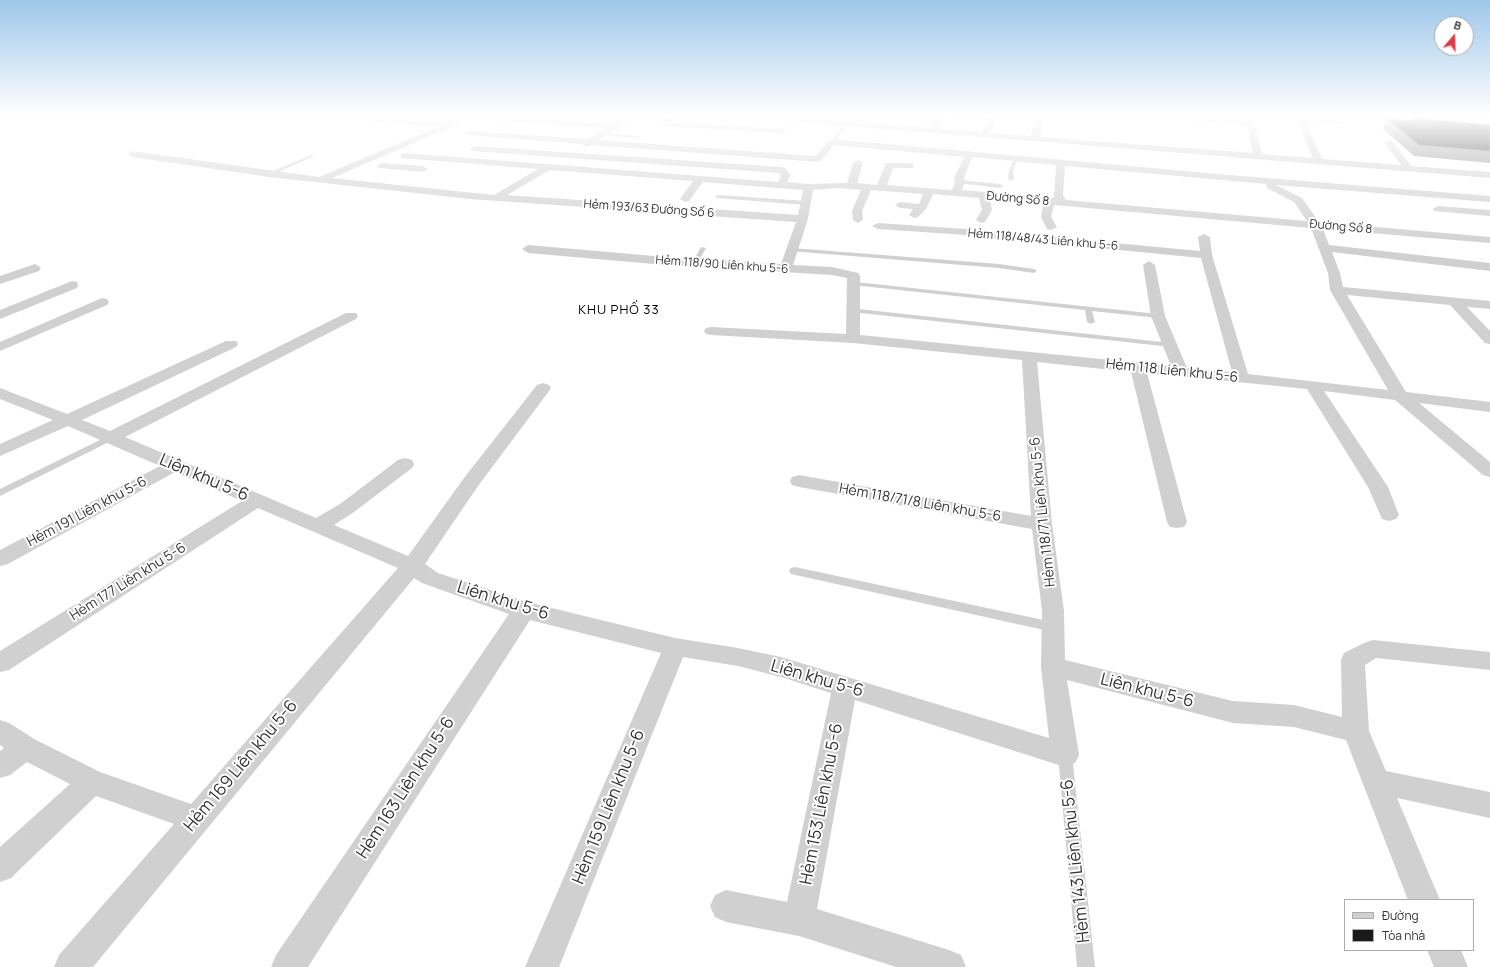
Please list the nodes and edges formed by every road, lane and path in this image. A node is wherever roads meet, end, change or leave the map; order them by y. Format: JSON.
{"nodes":[{"id":1,"x":174,"y":160,"type":"edge"},
{"id":2,"x":303,"y":160,"type":"edge"},
{"id":3,"x":367,"y":160,"type":"edge"},
{"id":4,"x":453,"y":160,"type":"edge"},
{"id":5,"x":559,"y":160,"type":"edge"},
{"id":6,"x":641,"y":160,"type":"edge"},
{"id":7,"x":967,"y":160,"type":"edge"},
{"id":8,"x":1016,"y":160,"type":"edge"},
{"id":9,"x":1029,"y":160,"type":"edge"},
{"id":10,"x":1220,"y":160,"type":"edge"},
{"id":11,"x":1261,"y":160,"type":"edge"},
{"id":12,"x":1297,"y":160,"type":"edge"},
{"id":13,"x":1402,"y":160,"type":"edge"},
{"id":14,"x":1319,"y":162,"type":"joint"},
{"id":15,"x":1062,"y":163,"type":"junction"},
{"id":16,"x":858,"y":164,"type":"dead end"},
{"id":17,"x":382,"y":166,"type":"dead end"},
{"id":18,"x":910,"y":166,"type":"dead end"},
{"id":19,"x":546,"y":168,"type":"junction"},
{"id":20,"x":1409,"y":169,"type":"junction"},
{"id":21,"x":436,"y":170,"type":"dead end"},
{"id":22,"x":269,"y":174,"type":"junction"},
{"id":23,"x":1490,"y":175,"type":"edge"},
{"id":24,"x":512,"y":177,"type":"dead end"},
{"id":25,"x":1229,"y":178,"type":"junction"},
{"id":26,"x":528,"y":179,"type":"junction"},
{"id":27,"x":1011,"y":179,"type":"dead end"},
{"id":28,"x":319,"y":180,"type":"junction"},
{"id":29,"x":699,"y":180,"type":"junction"},
{"id":30,"x":1258,"y":181,"type":"junction"},
{"id":31,"x":960,"y":182,"type":"junction"},
{"id":32,"x":1273,"y":182,"type":"junction"},
{"id":33,"x":781,"y":185,"type":"junction"},
{"id":34,"x":851,"y":186,"type":"junction"},
{"id":35,"x":1000,"y":186,"type":"dead end"},
{"id":36,"x":808,"y":187,"type":"junction"},
{"id":37,"x":867,"y":187,"type":"junction"},
{"id":38,"x":881,"y":188,"type":"junction"},
{"id":39,"x":930,"y":191,"type":"junction"},
{"id":40,"x":956,"y":194,"type":"junction"},
{"id":41,"x":984,"y":196,"type":"junction"},
{"id":42,"x":718,"y":197,"type":"dead end"},
{"id":43,"x":495,"y":198,"type":"junction"},
{"id":44,"x":685,"y":199,"type":"dead end"},
{"id":45,"x":1490,"y":199,"type":"edge"},
{"id":46,"x":1049,"y":201,"type":"junction"},
{"id":47,"x":806,"y":202,"type":"junction"},
{"id":48,"x":1064,"y":203,"type":"junction"},
{"id":49,"x":900,"y":205,"type":"dead end"},
{"id":50,"x":922,"y":207,"type":"junction"},
{"id":51,"x":1438,"y":209,"type":"dead end"},
{"id":52,"x":1490,"y":213,"type":"edge"},
{"id":53,"x":914,"y":215,"type":"dead end"},
{"id":54,"x":803,"y":220,"type":"junction"},
{"id":55,"x":858,"y":220,"type":"dead end"},
{"id":56,"x":981,"y":220,"type":"dead end"},
{"id":57,"x":1316,"y":225,"type":"junction"},
{"id":58,"x":878,"y":226,"type":"dead end"},
{"id":59,"x":1051,"y":227,"type":"dead end"},
{"id":60,"x":1204,"y":237,"type":"dead end"},
{"id":61,"x":1490,"y":240,"type":"edge"},
{"id":62,"x":703,"y":248,"type":"dead end"},
{"id":63,"x":1325,"y":248,"type":"junction"},
{"id":64,"x":528,"y":249,"type":"dead end"},
{"id":65,"x":792,"y":250,"type":"junction"},
{"id":66,"x":1206,"y":255,"type":"junction"},
{"id":67,"x":695,"y":263,"type":"junction"},
{"id":68,"x":1149,"y":265,"type":"dead end"},
{"id":69,"x":1490,"y":267,"type":"edge"},
{"id":70,"x":35,"y":268,"type":"dead end"},
{"id":71,"x":785,"y":269,"type":"junction"},
{"id":72,"x":1034,"y":271,"type":"dead end"},
{"id":73,"x":0,"y":280,"type":"edge"},
{"id":74,"x":855,"y":284,"type":"junction"},
{"id":75,"x":72,"y":285,"type":"dead end"},
{"id":76,"x":1337,"y":290,"type":"junction"},
{"id":77,"x":1454,"y":301,"type":"junction"},
{"id":78,"x":102,"y":302,"type":"dead end"},
{"id":79,"x":1490,"y":305,"type":"edge"},
{"id":80,"x":1088,"y":309,"type":"junction"},
{"id":81,"x":852,"y":310,"type":"junction"},
{"id":82,"x":0,"y":315,"type":"edge"},
{"id":83,"x":351,"y":316,"type":"dead end"},
{"id":84,"x":1158,"y":316,"type":"junction"},
{"id":85,"x":1091,"y":322,"type":"dead end"},
{"id":86,"x":712,"y":330,"type":"dead end"},
{"id":87,"x":853,"y":339,"type":"junction"},
{"id":88,"x":1490,"y":340,"type":"edge"},
{"id":89,"x":231,"y":344,"type":"dead end"},
{"id":90,"x":1171,"y":345,"type":"junction"},
{"id":91,"x":0,"y":347,"type":"edge"},
{"id":92,"x":1029,"y":358,"type":"junction"},
{"id":93,"x":1138,"y":367,"type":"junction"},
{"id":94,"x":1181,"y":372,"type":"junction"},
{"id":95,"x":1241,"y":378,"type":"junction"},
{"id":96,"x":1312,"y":385,"type":"junction"},
{"id":97,"x":543,"y":388,"type":"dead end"},
{"id":98,"x":1,"y":394,"type":"edge"},
{"id":99,"x":1400,"y":396,"type":"junction"},
{"id":100,"x":1490,"y":407,"type":"edge"},
{"id":101,"x":68,"y":420,"type":"junction"},
{"id":102,"x":110,"y":438,"type":"junction"},
{"id":103,"x":0,"y":451,"type":"edge"},
{"id":104,"x":405,"y":464,"type":"dead end"},
{"id":105,"x":175,"y":465,"type":"junction"},
{"id":106,"x":1490,"y":471,"type":"edge"},
{"id":107,"x":799,"y":481,"type":"dead end"},
{"id":108,"x":0,"y":493,"type":"edge"},
{"id":109,"x":256,"y":501,"type":"junction"},
{"id":110,"x":1389,"y":515,"type":"dead end"},
{"id":111,"x":1178,"y":522,"type":"dead end"},
{"id":112,"x":1042,"y":524,"type":"junction"},
{"id":113,"x":317,"y":526,"type":"junction"},
{"id":114,"x":0,"y":559,"type":"edge"},
{"id":115,"x":412,"y":566,"type":"junction"},
{"id":116,"x":795,"y":571,"type":"dead end"},
{"id":117,"x":524,"y":610,"type":"junction"},
{"id":118,"x":1053,"y":627,"type":"junction"},
{"id":119,"x":675,"y":647,"type":"junction"},
{"id":120,"x":1490,"y":661,"type":"edge"},
{"id":121,"x":0,"y":663,"type":"edge"},
{"id":122,"x":1053,"y":667,"type":"junction"},
{"id":123,"x":845,"y":687,"type":"junction"},
{"id":124,"x":0,"y":731,"type":"edge"},
{"id":125,"x":1356,"y":731,"type":"junction"},
{"id":126,"x":26,"y":748,"type":"junction"},
{"id":127,"x":1065,"y":755,"type":"junction"},
{"id":128,"x":0,"y":766,"type":"edge"},
{"id":129,"x":1376,"y":781,"type":"junction"},
{"id":130,"x":92,"y":782,"type":"junction"},
{"id":131,"x":1490,"y":805,"type":"edge"},
{"id":132,"x":196,"y":819,"type":"junction"},
{"id":133,"x":0,"y":867,"type":"edge"},
{"id":134,"x":1424,"y":899,"type":"edge"},
{"id":135,"x":726,"y":906,"type":"dead end"},
{"id":136,"x":799,"y":920,"type":"junction"},
{"id":137,"x":1444,"y":951,"type":"edge"},
{"id":138,"x":71,"y":967,"type":"edge"},
{"id":139,"x":288,"y":967,"type":"edge"},
{"id":140,"x":542,"y":967,"type":"edge"},
{"id":141,"x":949,"y":967,"type":"edge"},
{"id":142,"x":1086,"y":967,"type":"edge"},
{"id":143,"x":1451,"y":967,"type":"edge"}],
"edges":[{"from":1,"to":22,"type":"street","name":"Hẻm 193/63 Đường Số 6"},
{"from":2,"to":22,"type":"lane"},
{"from":3,"to":28,"type":"street"},
{"from":4,"to":19,"type":"street","name":"Đường Số 8"},
{"from":5,"to":19,"type":"street"},
{"from":6,"to":33,"type":"street"},
{"from":7,"to":31,"type":"street"},
{"from":8,"to":27,"type":"lane"},
{"from":9,"to":15,"type":"street"},
{"from":10,"to":25,"type":"street"},
{"from":11,"to":32,"type":"street"},
{"from":12,"to":14,"type":"street"},
{"from":13,"to":20,"type":"street"},
{"from":14,"to":20,"type":"street"},
{"from":15,"to":25,"type":"street"},
{"from":15,"to":48,"type":"street"},
{"from":16,"to":34,"type":"street"},
{"from":17,"to":21,"type":"street"},
{"from":18,"to":38,"type":"street"},
{"from":19,"to":26,"type":"street"},
{"from":19,"to":29,"type":"street","name":"Đường Số 8"},
{"from":20,"to":23,"type":"street"},
{"from":22,"to":28,"type":"street","name":"Hẻm 193/63 Đường Số 6"},
{"from":24,"to":26,"type":"street"},
{"from":25,"to":30,"type":"street"},
{"from":26,"to":43,"type":"street"},
{"from":28,"to":43,"type":"street","name":"Hẻm 193/63 Đường Số 6"},
{"from":29,"to":33,"type":"street","name":"Đường Số 8"},
{"from":29,"to":44,"type":"street"},
{"from":30,"to":32,"type":"street"},
{"from":30,"to":57,"type":"street"},
{"from":31,"to":35,"type":"lane"},
{"from":31,"to":40,"type":"street"},
{"from":32,"to":45,"type":"street"},
{"from":33,"to":36,"type":"street","name":"Đường Số 8"},
{"from":34,"to":36,"type":"street","name":"Đường Số 8"},
{"from":34,"to":37,"type":"street","name":"Đường Số 8"},
{"from":36,"to":47,"type":"street"},
{"from":37,"to":38,"type":"street","name":"Đường Số 8"},
{"from":37,"to":55,"type":"street"},
{"from":38,"to":39,"type":"street","name":"Đường Số 8"},
{"from":39,"to":40,"type":"street","name":"Đường Số 8"},
{"from":39,"to":50,"type":"street"},
{"from":40,"to":41,"type":"street","name":"Đường Số 8"},
{"from":41,"to":46,"type":"street","name":"Đường Số 8"},
{"from":41,"to":56,"type":"street"},
{"from":42,"to":47,"type":"lane"},
{"from":43,"to":54,"type":"street","name":"Hẻm 193/63 Đường Số 6"},
{"from":46,"to":48,"type":"street","name":"Đường Số 8"},
{"from":46,"to":59,"type":"street"},
{"from":47,"to":54,"type":"street"},
{"from":48,"to":57,"type":"street","name":"Đường Số 8"},
{"from":49,"to":50,"type":"street"},
{"from":50,"to":53,"type":"street"},
{"from":51,"to":52,"type":"street"},
{"from":54,"to":65,"type":"street"},
{"from":57,"to":61,"type":"street","name":"Đường Số 8"},
{"from":57,"to":63,"type":"street"},
{"from":58,"to":66,"type":"street","name":"Hẻm 118/48/43 Liên khu 5-6"},
{"from":60,"to":66,"type":"street"},
{"from":62,"to":67,"type":"lane"},
{"from":63,"to":69,"type":"street"},
{"from":63,"to":76,"type":"street"},
{"from":64,"to":67,"type":"street","name":"Hẻm 118/90 Liên khu 5-6"},
{"from":65,"to":71,"type":"street"},
{"from":65,"to":72,"type":"lane"},
{"from":66,"to":95,"type":"street"},
{"from":67,"to":71,"type":"street","name":"Hẻm 118/90 Liên khu 5-6"},
{"from":68,"to":84,"type":"street"},
{"from":70,"to":73,"type":"street"},
{"from":71,"to":74,"type":"street","name":"Hẻm 118/90 Liên khu 5-6"},
{"from":74,"to":80,"type":"lane"},
{"from":74,"to":81,"type":"street"},
{"from":75,"to":82,"type":"street"},
{"from":76,"to":77,"type":"street"},
{"from":76,"to":99,"type":"street"},
{"from":77,"to":79,"type":"street"},
{"from":77,"to":88,"type":"street"},
{"from":78,"to":91,"type":"street"},
{"from":80,"to":84,"type":"lane"},
{"from":80,"to":85,"type":"lane"},
{"from":81,"to":87,"type":"street"},
{"from":81,"to":90,"type":"lane"},
{"from":83,"to":102,"type":"street"},
{"from":84,"to":90,"type":"street"},
{"from":86,"to":87,"type":"street","name":"Hẻm 118 Liên khu 5-6"},
{"from":87,"to":92,"type":"street","name":"Hẻm 118 Liên khu 5-6"},
{"from":89,"to":101,"type":"street"},
{"from":90,"to":94,"type":"street"},
{"from":92,"to":93,"type":"street","name":"Hẻm 118 Liên khu 5-6"},
{"from":92,"to":112,"type":"street","name":"Hẻm 118/71 Liên khu 5-6"},
{"from":93,"to":94,"type":"street","name":"Hẻm 118 Liên khu 5-6"},
{"from":93,"to":111,"type":"street"},
{"from":94,"to":95,"type":"street","name":"Hẻm 118 Liên khu 5-6"},
{"from":95,"to":96,"type":"street","name":"Hẻm 118 Liên khu 5-6"},
{"from":96,"to":99,"type":"street","name":"Hẻm 118 Liên khu 5-6"},
{"from":96,"to":110,"type":"street"},
{"from":97,"to":115,"type":"street","name":"Hẻm 169 Liên khu 5-6"},
{"from":98,"to":101,"type":"street","name":"Liên khu 5-6"},
{"from":99,"to":100,"type":"street","name":"Hẻm 118 Liên khu 5-6"},
{"from":99,"to":106,"type":"street"},
{"from":101,"to":102,"type":"street","name":"Liên khu 5-6"},
{"from":101,"to":103,"type":"street"},
{"from":102,"to":105,"type":"street","name":"Liên khu 5-6"},
{"from":102,"to":108,"type":"lane"},
{"from":104,"to":113,"type":"street"},
{"from":105,"to":109,"type":"street","name":"Liên khu 5-6"},
{"from":105,"to":114,"type":"street","name":"Hẻm 191 Liên khu 5-6"},
{"from":107,"to":112,"type":"street","name":"Hẻm 118/71/8 Liên khu 5-6"},
{"from":109,"to":113,"type":"street","name":"Liên khu 5-6"},
{"from":109,"to":121,"type":"street","name":"Hẻm 177 Liên khu 5-6"},
{"from":112,"to":118,"type":"street","name":"Hẻm 118/71 Liên khu 5-6"},
{"from":113,"to":115,"type":"street","name":"Liên khu 5-6"},
{"from":115,"to":117,"type":"street","name":"Liên khu 5-6"},
{"from":115,"to":132,"type":"street","name":"Hẻm 169 Liên khu 5-6"},
{"from":116,"to":118,"type":"lane"},
{"from":117,"to":119,"type":"street","name":"Liên khu 5-6"},
{"from":117,"to":139,"type":"street","name":"Hẻm 163 Liên khu 5-6"},
{"from":118,"to":122,"type":"street","name":"Hẻm 118/71 Liên khu 5-6"},
{"from":119,"to":123,"type":"street","name":"Liên khu 5-6"},
{"from":119,"to":140,"type":"street","name":"Hẻm 159 Liên khu 5-6"},
{"from":120,"to":125,"type":"street"},
{"from":122,"to":125,"type":"street","name":"Liên khu 5-6"},
{"from":122,"to":127,"type":"street"},
{"from":123,"to":127,"type":"street","name":"Liên khu 5-6"},
{"from":123,"to":136,"type":"street","name":"Hẻm 153 Liên khu 5-6"},
{"from":124,"to":126,"type":"street"},
{"from":125,"to":129,"type":"street"},
{"from":126,"to":128,"type":"street"},
{"from":126,"to":130,"type":"street"},
{"from":127,"to":142,"type":"lane","name":"Hẻm 143 Liên khu 5-6"},
{"from":129,"to":131,"type":"street"},
{"from":129,"to":134,"type":"street"},
{"from":130,"to":132,"type":"street"},
{"from":130,"to":133,"type":"street"},
{"from":132,"to":138,"type":"street","name":"Hẻm 169 Liên khu 5-6"},
{"from":135,"to":136,"type":"street"},
{"from":136,"to":141,"type":"street"},
{"from":137,"to":143,"type":"street"}]}
